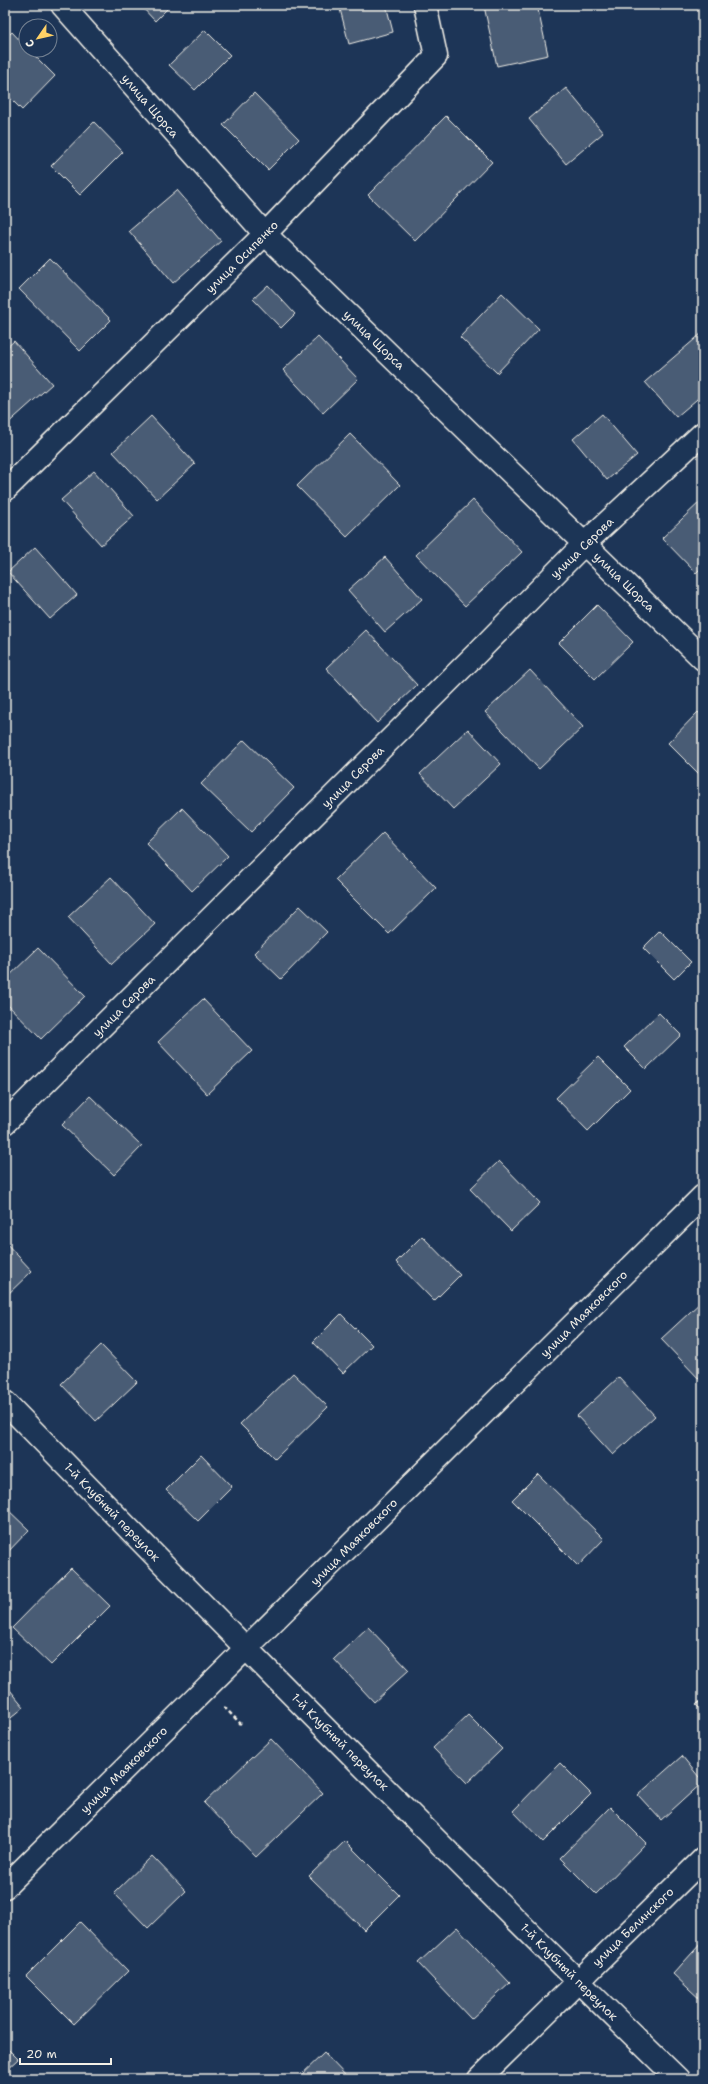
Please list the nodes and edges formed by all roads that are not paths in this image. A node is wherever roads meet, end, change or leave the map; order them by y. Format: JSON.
{"nodes":[{"id":1,"x":62,"y":5,"type":"edge"},
{"id":2,"x":425,"y":5,"type":"edge"},
{"id":3,"x":266,"y":234,"type":"junction"},
{"id":4,"x":703,"y":433,"type":"edge"},
{"id":5,"x":5,"y":490,"type":"edge"},
{"id":6,"x":584,"y":544,"type":"junction"},
{"id":7,"x":703,"y":659,"type":"edge"},
{"id":8,"x":5,"y":1123,"type":"edge"},
{"id":9,"x":703,"y":1196,"type":"edge"},
{"id":10,"x":5,"y":1402,"type":"edge"},
{"id":11,"x":246,"y":1649,"type":"junction"},
{"id":12,"x":703,"y":1859,"type":"edge"},
{"id":13,"x":5,"y":1887,"type":"edge"},
{"id":14,"x":578,"y":1981,"type":"junction"},
{"id":15,"x":479,"y":2079,"type":"edge"},
{"id":16,"x":678,"y":2079,"type":"edge"}],
"edges":[{"from":1,"to":3,"type":"street","name":"улица Щорса"},
{"from":2,"to":3,"type":"street","name":"улица Осипенко"},
{"from":3,"to":5,"type":"street","name":"улица Осипенко"},
{"from":3,"to":6,"type":"street","name":"улица Щорса"},
{"from":4,"to":6,"type":"street","name":"улица Серова"},
{"from":6,"to":7,"type":"street","name":"улица Щорса"},
{"from":6,"to":8,"type":"street","name":"улица Серова"},
{"from":9,"to":11,"type":"street","name":"улица Маяковского"},
{"from":10,"to":11,"type":"street","name":"1-й Клубный переулок"},
{"from":11,"to":13,"type":"street","name":"улица Маяковского"},
{"from":11,"to":14,"type":"street","name":"1-й Клубный переулок"},
{"from":12,"to":14,"type":"street","name":"улица Белинского"},
{"from":14,"to":15,"type":"street","name":"улица Белинского"},
{"from":14,"to":16,"type":"street","name":"1-й Клубный переулок"}]}
